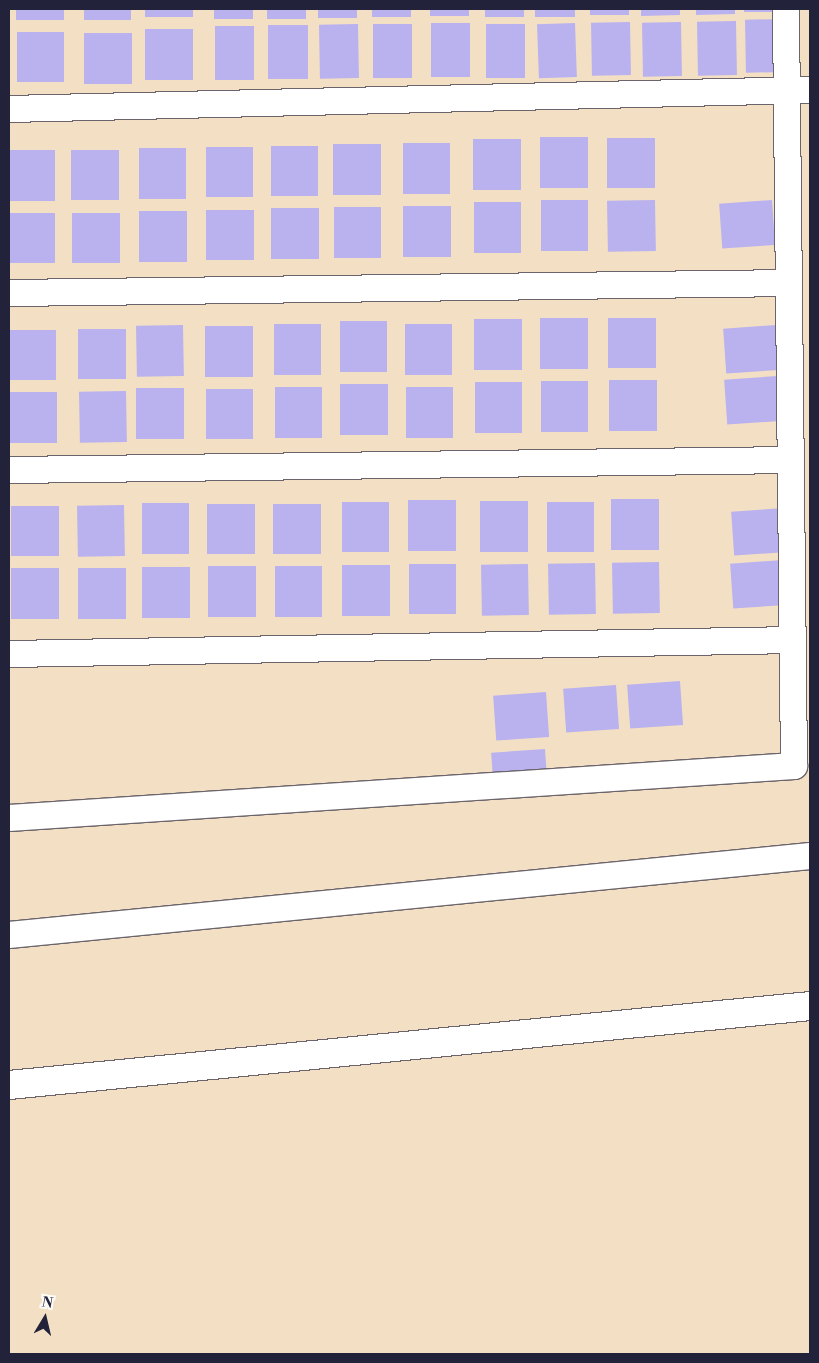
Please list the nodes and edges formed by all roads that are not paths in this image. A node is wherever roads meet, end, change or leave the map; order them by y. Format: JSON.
{"nodes":[{"id":1,"x":786,"y":9,"type":"edge"},
{"id":2,"x":798,"y":90,"type":"edge"},
{"id":3,"x":9,"y":109,"type":"edge"},
{"id":4,"x":789,"y":283,"type":"junction"},
{"id":5,"x":9,"y":293,"type":"edge"},
{"id":6,"x":791,"y":460,"type":"junction"},
{"id":7,"x":9,"y":470,"type":"edge"},
{"id":8,"x":793,"y":640,"type":"junction"},
{"id":9,"x":9,"y":654,"type":"edge"},
{"id":10,"x":9,"y":818,"type":"edge"},
{"id":11,"x":810,"y":856,"type":"edge"},
{"id":12,"x":9,"y":935,"type":"edge"},
{"id":13,"x":810,"y":1006,"type":"edge"},
{"id":14,"x":9,"y":1086,"type":"edge"}],
"edges":[{"from":1,"to":2,"type":"street"},
{"from":2,"to":3,"type":"street"},
{"from":2,"to":4,"type":"street"},
{"from":4,"to":5,"type":"street"},
{"from":4,"to":6,"type":"street"},
{"from":6,"to":7,"type":"street"},
{"from":6,"to":8,"type":"street"},
{"from":8,"to":9,"type":"street"},
{"from":8,"to":10,"type":"street"},
{"from":11,"to":12,"type":"street"},
{"from":13,"to":14,"type":"street"}]}
